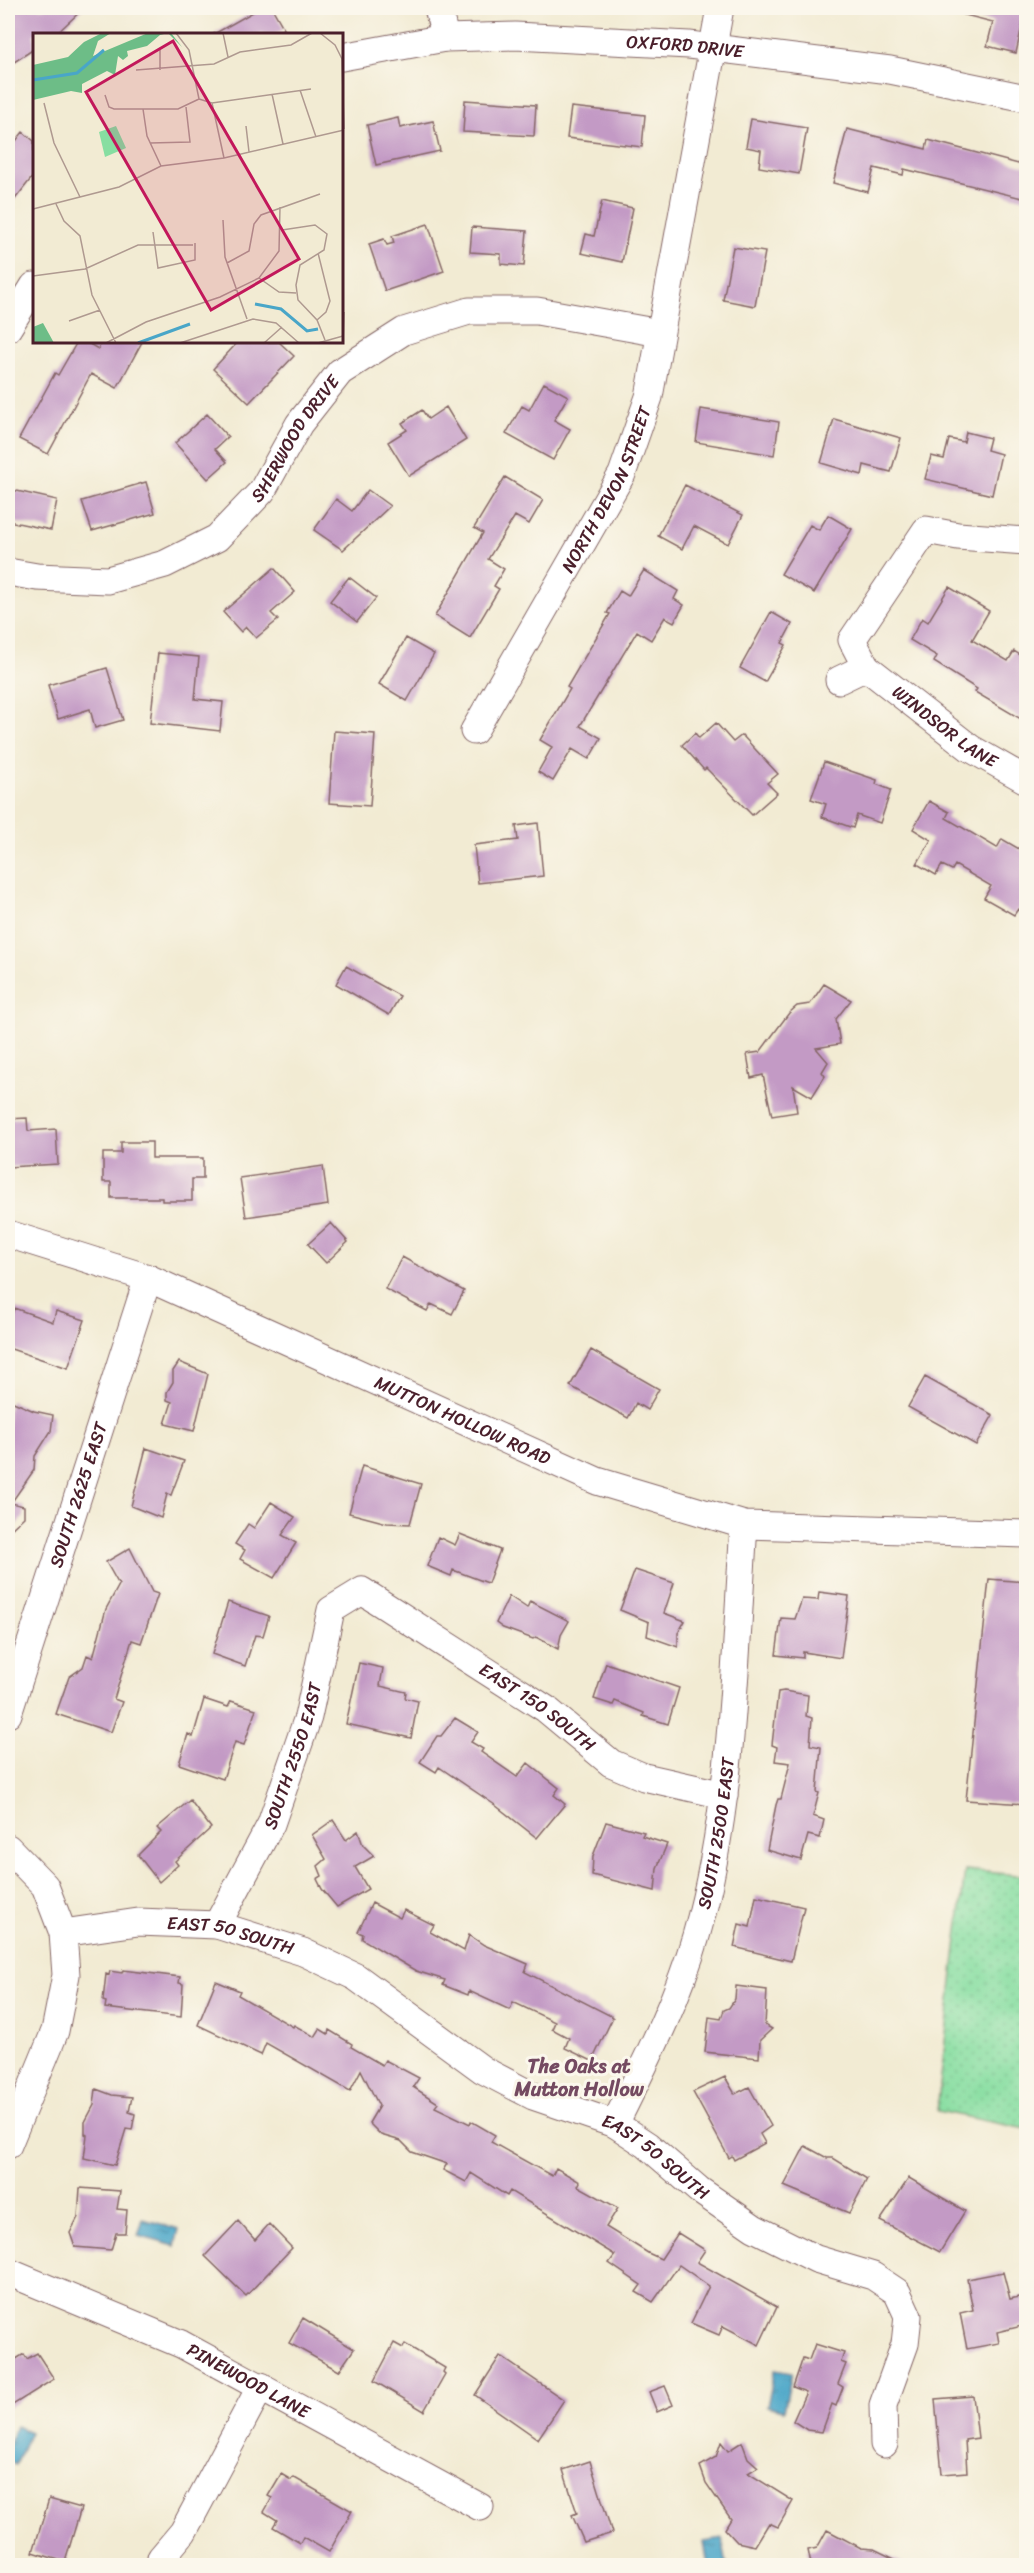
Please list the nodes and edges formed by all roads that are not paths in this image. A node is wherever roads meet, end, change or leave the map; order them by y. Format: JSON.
{"nodes":[{"id":1,"x":438,"y":8,"type":"edge"},
{"id":2,"x":720,"y":8,"type":"edge"},
{"id":3,"x":445,"y":38,"type":"junction"},
{"id":4,"x":713,"y":46,"type":"junction"},
{"id":5,"x":344,"y":57,"type":"edge"},
{"id":6,"x":1026,"y":98,"type":"edge"},
{"id":7,"x":33,"y":287,"type":"edge"},
{"id":8,"x":8,"y":328,"type":"edge"},
{"id":9,"x":660,"y":333,"type":"junction"},
{"id":10,"x":1026,"y":541,"type":"edge"},
{"id":11,"x":8,"y":572,"type":"edge"},
{"id":12,"x":866,"y":668,"type":"junction"},
{"id":13,"x":839,"y":680,"type":"dead end"},
{"id":14,"x":474,"y":730,"type":"dead end"},
{"id":15,"x":1026,"y":780,"type":"edge"},
{"id":16,"x":8,"y":1234,"type":"edge"},
{"id":17,"x":148,"y":1278,"type":"junction"},
{"id":18,"x":744,"y":1525,"type":"junction"},
{"id":19,"x":1026,"y":1534,"type":"edge"},
{"id":20,"x":362,"y":1591,"type":"joint"},
{"id":21,"x":8,"y":1714,"type":"edge"},
{"id":22,"x":724,"y":1795,"type":"junction"},
{"id":23,"x":8,"y":1848,"type":"edge"},
{"id":24,"x":218,"y":1925,"type":"junction"},
{"id":25,"x":63,"y":1933,"type":"junction"},
{"id":26,"x":615,"y":2124,"type":"junction"},
{"id":27,"x":8,"y":2145,"type":"edge"},
{"id":28,"x":8,"y":2272,"type":"edge"},
{"id":29,"x":261,"y":2386,"type":"junction"},
{"id":30,"x":884,"y":2444,"type":"dead end"},
{"id":31,"x":480,"y":2507,"type":"dead end"},
{"id":32,"x":161,"y":2558,"type":"dead end"}],
"edges":[{"from":1,"to":3,"type":"street"},
{"from":2,"to":4,"type":"street","name":"NORTH DEVON STREET"},
{"from":3,"to":4,"type":"street","name":"OXFORD DRIVE"},
{"from":3,"to":5,"type":"street","name":"OXFORD DRIVE"},
{"from":4,"to":6,"type":"street","name":"OXFORD DRIVE"},
{"from":4,"to":9,"type":"street","name":"NORTH DEVON STREET"},
{"from":7,"to":8,"type":"street"},
{"from":9,"to":11,"type":"street","name":"SHERWOOD DRIVE"},
{"from":9,"to":14,"type":"street","name":"NORTH DEVON STREET"},
{"from":10,"to":12,"type":"street"},
{"from":12,"to":13,"type":"street"},
{"from":12,"to":15,"type":"street","name":"WINDSOR LANE"},
{"from":16,"to":17,"type":"street","name":"MUTTON HOLLOW ROAD"},
{"from":17,"to":18,"type":"street","name":"MUTTON HOLLOW ROAD"},
{"from":17,"to":21,"type":"street","name":"SOUTH 2625 EAST"},
{"from":18,"to":19,"type":"street","name":"MUTTON HOLLOW ROAD"},
{"from":18,"to":22,"type":"street","name":"SOUTH 2500 EAST"},
{"from":20,"to":22,"type":"street","name":"EAST 150 SOUTH"},
{"from":20,"to":24,"type":"street","name":"SOUTH 2550 EAST"},
{"from":22,"to":26,"type":"street","name":"SOUTH 2500 EAST"},
{"from":23,"to":25,"type":"street"},
{"from":24,"to":25,"type":"street","name":"EAST 50 SOUTH"},
{"from":24,"to":26,"type":"street","name":"EAST 50 SOUTH"},
{"from":25,"to":27,"type":"street"},
{"from":26,"to":30,"type":"street","name":"EAST 50 SOUTH"},
{"from":28,"to":29,"type":"street","name":"PINEWOOD LANE"},
{"from":29,"to":31,"type":"street","name":"PINEWOOD LANE"},
{"from":29,"to":32,"type":"street"}]}
